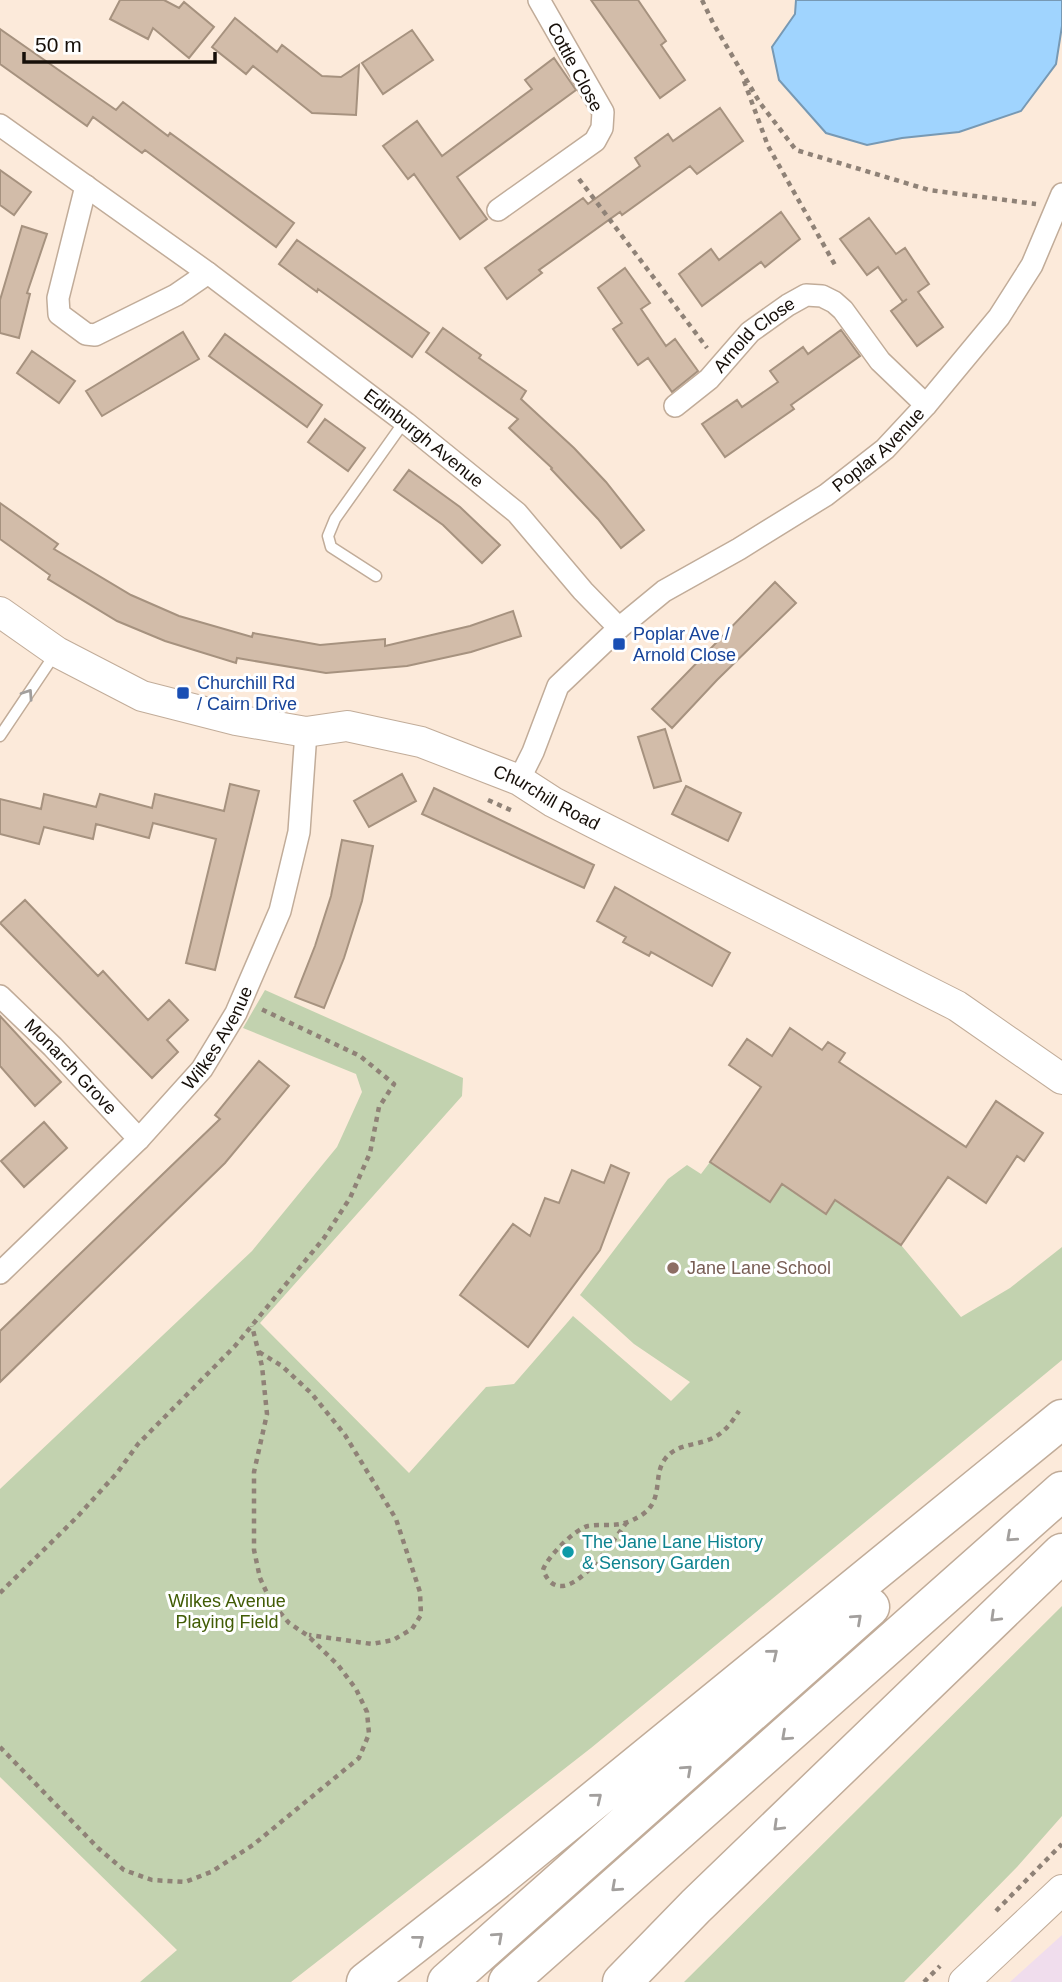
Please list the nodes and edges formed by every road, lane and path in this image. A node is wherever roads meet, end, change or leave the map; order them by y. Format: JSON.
{"nodes":[{"id":1,"x":539,"y":0,"type":"edge"},
{"id":2,"x":702,"y":0,"type":"edge"},
{"id":3,"x":740,"y":70,"type":"junction"},
{"id":4,"x":0,"y":125,"type":"edge"},
{"id":5,"x":566,"y":161,"type":"junction"},
{"id":6,"x":86,"y":186,"type":"junction"},
{"id":7,"x":1060,"y":200,"type":"edge"},
{"id":8,"x":498,"y":210,"type":"dead end"},
{"id":9,"x":835,"y":265,"type":"dead end"},
{"id":10,"x":208,"y":273,"type":"junction"},
{"id":11,"x":720,"y":365,"type":"junction"},
{"id":12,"x":926,"y":405,"type":"junction"},
{"id":13,"x":675,"y":406,"type":"dead end"},
{"id":14,"x":404,"y":422,"type":"junction"},
{"id":15,"x":376,"y":576,"type":"dead end"},
{"id":16,"x":0,"y":612,"type":"edge"},
{"id":17,"x":618,"y":628,"type":"junction"},
{"id":18,"x":57,"y":652,"type":"junction"},
{"id":19,"x":306,"y":732,"type":"junction"},
{"id":20,"x":0,"y":736,"type":"edge"},
{"id":21,"x":519,"y":780,"type":"junction"},
{"id":22,"x":0,"y":996,"type":"edge"},
{"id":23,"x":241,"y":1000,"type":"junction"},
{"id":24,"x":1062,"y":1079,"type":"edge"},
{"id":25,"x":139,"y":1139,"type":"junction"},
{"id":26,"x":0,"y":1273,"type":"edge"},
{"id":27,"x":251,"y":1326,"type":"junction"},
{"id":28,"x":259,"y":1352,"type":"junction"},
{"id":29,"x":739,"y":1411,"type":"dead end"},
{"id":30,"x":1062,"y":1419,"type":"edge"},
{"id":31,"x":1062,"y":1437,"type":"edge"},
{"id":32,"x":1062,"y":1491,"type":"edge"},
{"id":33,"x":627,"y":1522,"type":"junction"},
{"id":34,"x":1062,"y":1553,"type":"edge"},
{"id":35,"x":0,"y":1593,"type":"edge"},
{"id":36,"x":307,"y":1635,"type":"junction"},
{"id":37,"x":0,"y":1747,"type":"edge"},
{"id":38,"x":1062,"y":1844,"type":"edge"},
{"id":39,"x":1062,"y":1890,"type":"edge"},
{"id":40,"x":1014,"y":1893,"type":"dead end"},
{"id":41,"x":366,"y":1982,"type":"edge"},
{"id":42,"x":447,"y":1982,"type":"edge"},
{"id":43,"x":508,"y":1982,"type":"edge"},
{"id":44,"x":622,"y":1982,"type":"edge"},
{"id":45,"x":964,"y":1982,"type":"edge"}],
"edges":[{"from":1,"to":5,"type":"street","name":"Cottle Close"},
{"from":2,"to":3,"type":"path"},
{"from":3,"to":7,"type":"path"},
{"from":3,"to":9,"type":"path"},
{"from":4,"to":6,"type":"street","name":"Edinburgh Avenue"},
{"from":5,"to":8,"type":"street","name":"Cottle Close"},
{"from":5,"to":11,"type":"path"},
{"from":6,"to":10,"type":"street","name":"Edinburgh Avenue"},
{"from":6,"to":10,"type":"street"},
{"from":7,"to":12,"type":"street","name":"Poplar Avenue"},
{"from":10,"to":14,"type":"street","name":"Edinburgh Avenue"},
{"from":11,"to":12,"type":"street","name":"Arnold Close"},
{"from":11,"to":13,"type":"street","name":"Arnold Close"},
{"from":12,"to":17,"type":"street","name":"Poplar Avenue"},
{"from":14,"to":15,"type":"lane"},
{"from":14,"to":17,"type":"street","name":"Edinburgh Avenue"},
{"from":16,"to":18,"type":"street","name":"Churchill Road"},
{"from":17,"to":21,"type":"street","name":"Poplar Avenue"},
{"from":18,"to":19,"type":"street","name":"Churchill Road"},
{"from":20,"to":18,"type":"lane","one_way":true},
{"from":19,"to":21,"type":"street","name":"Churchill Road"},
{"from":19,"to":23,"type":"street","name":"Wilkes Avenue"},
{"from":21,"to":24,"type":"street","name":"Churchill Road"},
{"from":22,"to":25,"type":"street","name":"Monarch Grove"},
{"from":23,"to":25,"type":"street","name":"Wilkes Avenue"},
{"from":23,"to":27,"type":"path"},
{"from":25,"to":26,"type":"street","name":"Wilkes Avenue"},
{"from":27,"to":28,"type":"path"},
{"from":27,"to":35,"type":"path"},
{"from":28,"to":36,"type":"path"},
{"from":28,"to":36,"type":"path"},
{"from":29,"to":33,"type":"path"},
{"from":41,"to":30,"type":"highway","one_way":true},
{"from":42,"to":31,"type":"highway","one_way":true},
{"from":32,"to":43,"type":"highway","one_way":true},
{"from":33,"to":33,"type":"path"},
{"from":34,"to":44,"type":"highway","one_way":true},
{"from":36,"to":37,"type":"path"},
{"from":38,"to":40,"type":"path"},
{"from":39,"to":45,"type":"street"}]}
